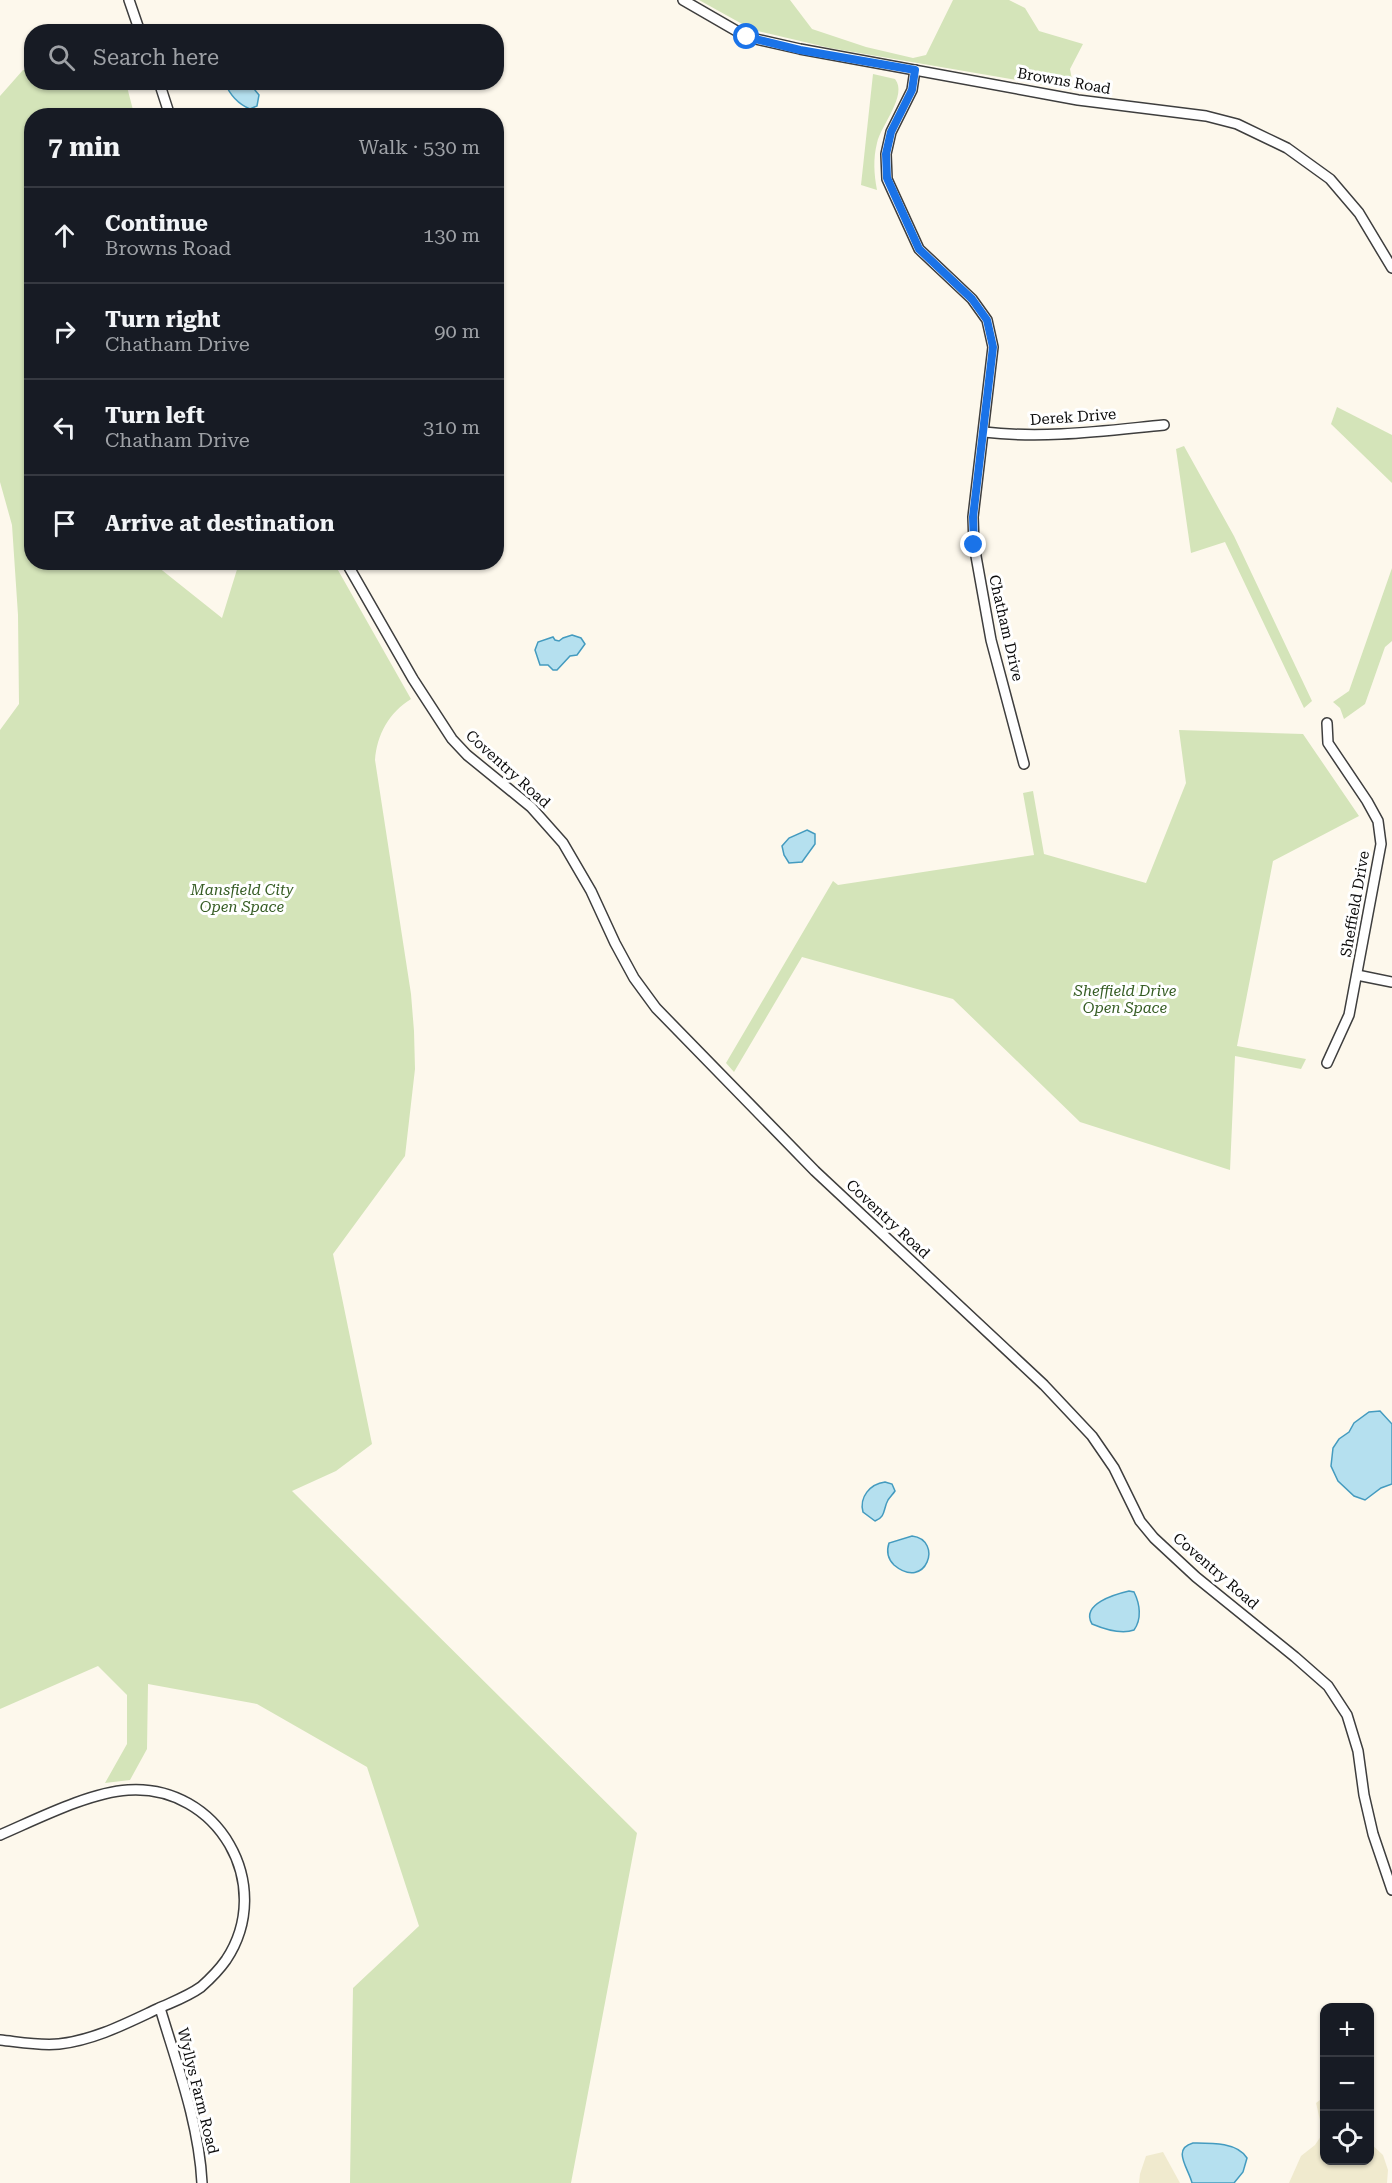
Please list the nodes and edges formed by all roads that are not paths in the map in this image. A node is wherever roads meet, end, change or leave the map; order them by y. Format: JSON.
{"nodes":[{"id":1,"x":129,"y":0,"type":"edge"},
{"id":2,"x":683,"y":0,"type":"edge"},
{"id":3,"x":137,"y":24,"type":"edge"},
{"id":4,"x":915,"y":70,"type":"junction"},
{"id":5,"x":162,"y":90,"type":"edge"},
{"id":6,"x":167,"y":108,"type":"edge"},
{"id":7,"x":1392,"y":268,"type":"edge"},
{"id":8,"x":1164,"y":425,"type":"dead end"},
{"id":9,"x":984,"y":432,"type":"junction"},
{"id":10,"x":351,"y":570,"type":"edge"},
{"id":11,"x":1326,"y":723,"type":"dead end"},
{"id":12,"x":1024,"y":764,"type":"dead end"},
{"id":13,"x":1357,"y":975,"type":"junction"},
{"id":14,"x":1392,"y":982,"type":"edge"},
{"id":15,"x":1327,"y":1063,"type":"dead end"},
{"id":16,"x":0,"y":1835,"type":"edge"},
{"id":17,"x":1392,"y":1890,"type":"edge"},
{"id":18,"x":160,"y":2008,"type":"junction"},
{"id":19,"x":0,"y":2040,"type":"edge"},
{"id":20,"x":202,"y":2183,"type":"edge"}],
"edges":[{"from":1,"to":3,"type":"street"},
{"from":2,"to":4,"type":"street","name":"Browns Road"},
{"from":4,"to":7,"type":"street","name":"Browns Road"},
{"from":4,"to":9,"type":"street","name":"Chatham Drive"},
{"from":5,"to":6,"type":"street"},
{"from":8,"to":9,"type":"street","name":"Derek Drive"},
{"from":9,"to":12,"type":"street","name":"Chatham Drive"},
{"from":10,"to":17,"type":"street","name":"Coventry Road"},
{"from":11,"to":13,"type":"street","name":"Sheffield Drive"},
{"from":13,"to":14,"type":"street"},
{"from":13,"to":15,"type":"street","name":"Sheffield Drive"},
{"from":16,"to":18,"type":"street"},
{"from":18,"to":19,"type":"street"},
{"from":18,"to":20,"type":"street","name":"Wyllys Farm Road"}]}
